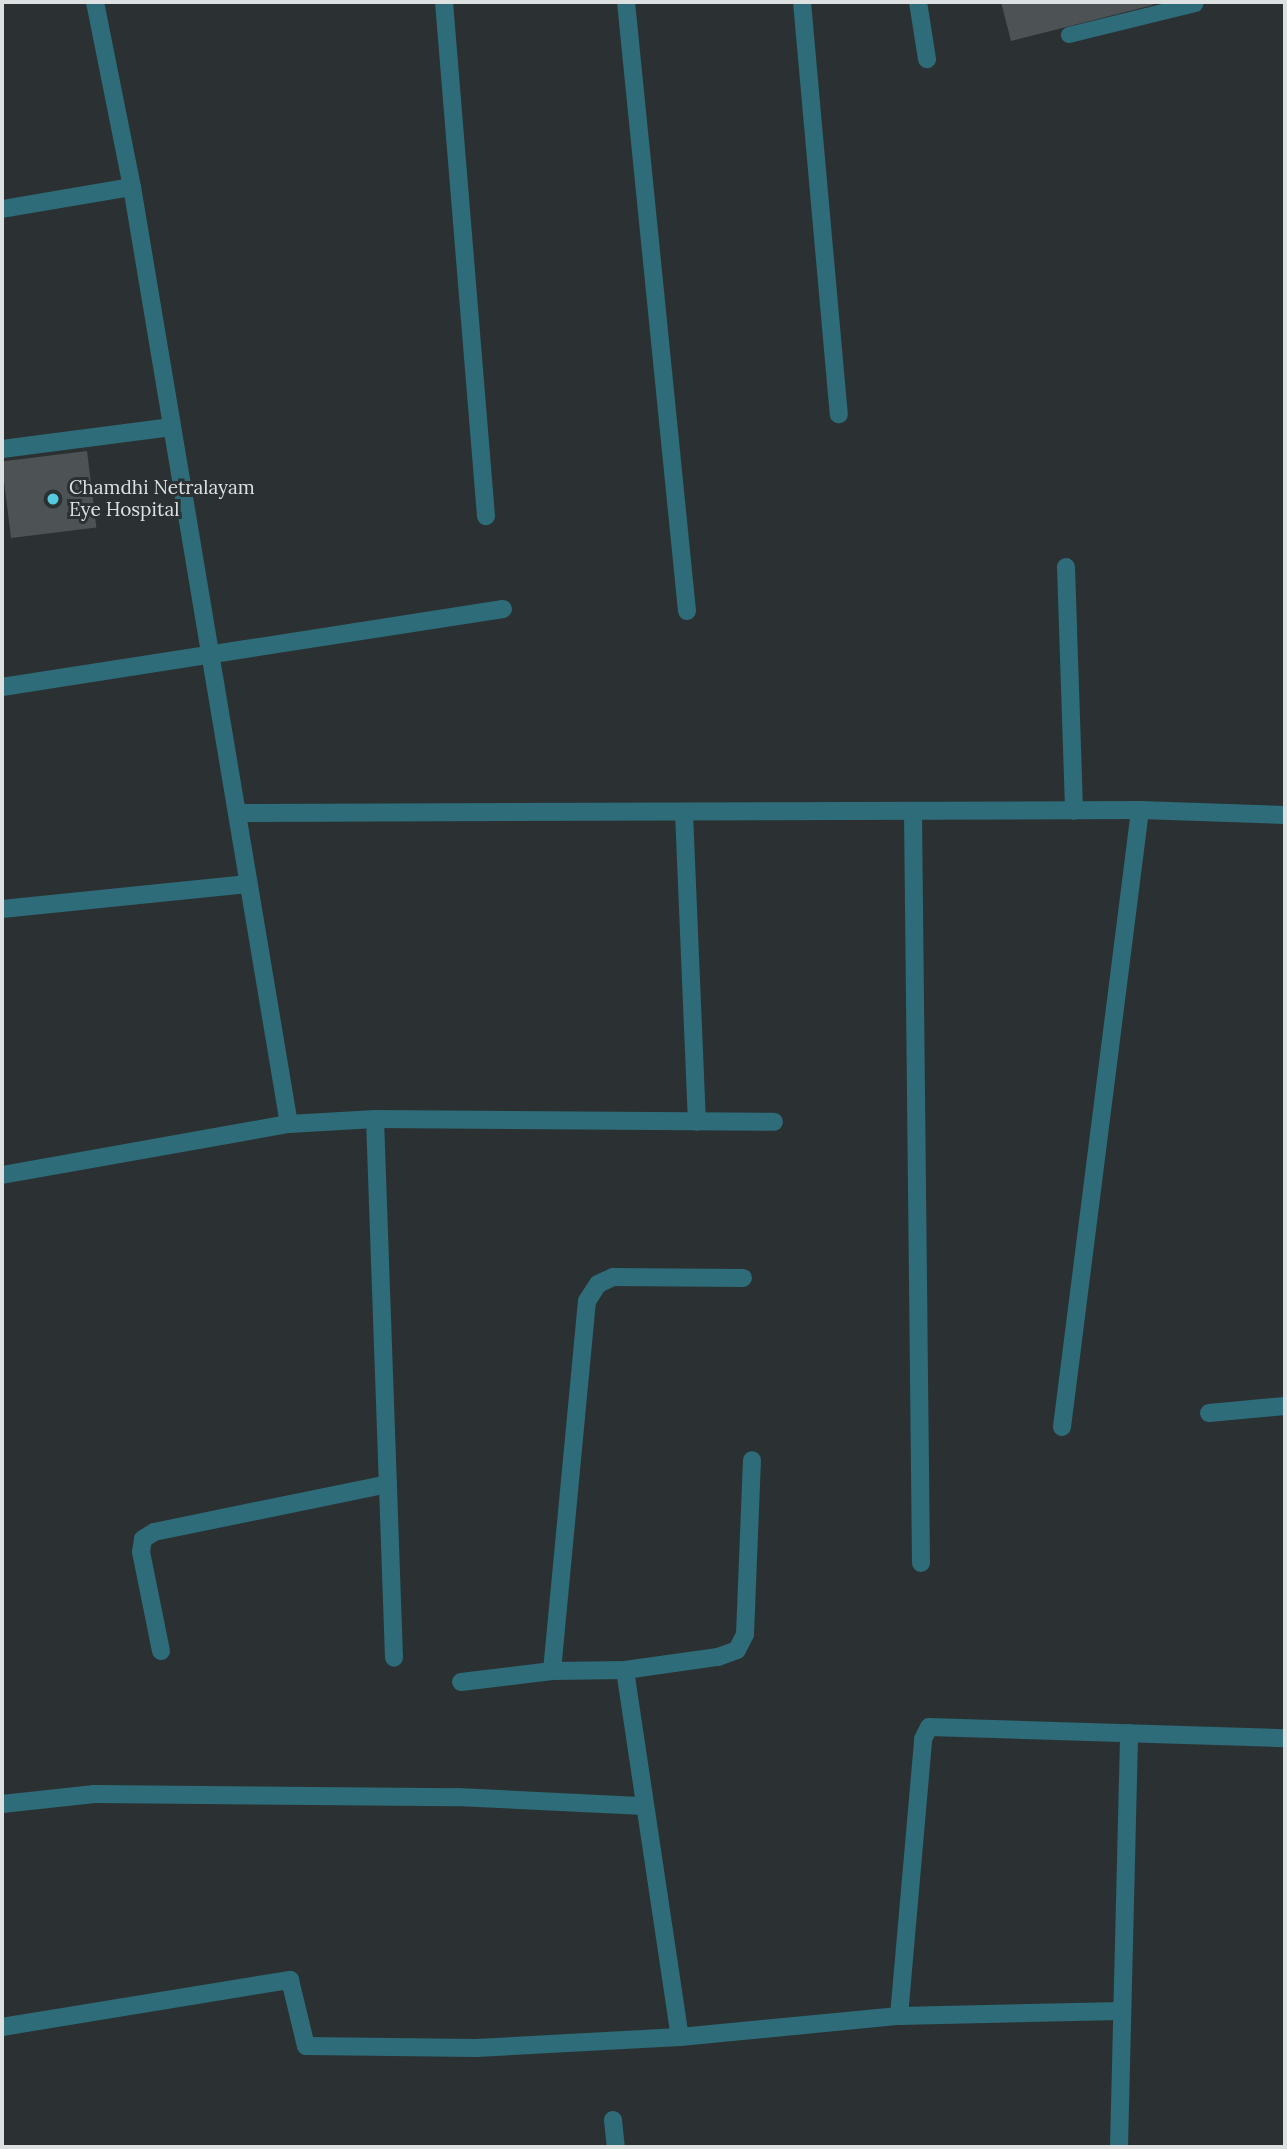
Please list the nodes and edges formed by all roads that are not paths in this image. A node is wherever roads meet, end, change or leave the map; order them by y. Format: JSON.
{"nodes":[{"id":1,"x":95,"y":2,"type":"edge"},
{"id":2,"x":444,"y":2,"type":"edge"},
{"id":3,"x":626,"y":2,"type":"edge"},
{"id":4,"x":802,"y":2,"type":"edge"},
{"id":5,"x":918,"y":2,"type":"edge"},
{"id":6,"x":1198,"y":3,"type":"edge"},
{"id":7,"x":1069,"y":35,"type":"dead end"},
{"id":8,"x":927,"y":60,"type":"dead end"},
{"id":9,"x":132,"y":187,"type":"junction"},
{"id":10,"x":2,"y":209,"type":"edge"},
{"id":11,"x":839,"y":414,"type":"dead end"},
{"id":12,"x":172,"y":427,"type":"junction"},
{"id":13,"x":2,"y":449,"type":"edge"},
{"id":14,"x":486,"y":516,"type":"dead end"},
{"id":15,"x":1066,"y":567,"type":"dead end"},
{"id":16,"x":503,"y":609,"type":"dead end"},
{"id":17,"x":687,"y":611,"type":"dead end"},
{"id":18,"x":210,"y":655,"type":"junction"},
{"id":19,"x":2,"y":687,"type":"edge"},
{"id":20,"x":1140,"y":810,"type":"junction"},
{"id":21,"x":1074,"y":811,"type":"junction"},
{"id":22,"x":913,"y":812,"type":"junction"},
{"id":23,"x":237,"y":813,"type":"junction"},
{"id":24,"x":684,"y":813,"type":"junction"},
{"id":25,"x":1285,"y":815,"type":"edge"},
{"id":26,"x":248,"y":884,"type":"junction"},
{"id":27,"x":2,"y":909,"type":"edge"},
{"id":28,"x":375,"y":1119,"type":"junction"},
{"id":29,"x":697,"y":1122,"type":"junction"},
{"id":30,"x":774,"y":1122,"type":"dead end"},
{"id":31,"x":289,"y":1124,"type":"junction"},
{"id":32,"x":2,"y":1175,"type":"edge"},
{"id":33,"x":743,"y":1278,"type":"dead end"},
{"id":34,"x":1285,"y":1406,"type":"edge"},
{"id":35,"x":1209,"y":1413,"type":"dead end"},
{"id":36,"x":1062,"y":1427,"type":"dead end"},
{"id":37,"x":752,"y":1460,"type":"dead end"},
{"id":38,"x":388,"y":1484,"type":"junction"},
{"id":39,"x":921,"y":1563,"type":"dead end"},
{"id":40,"x":161,"y":1651,"type":"dead end"},
{"id":41,"x":394,"y":1658,"type":"dead end"},
{"id":42,"x":625,"y":1670,"type":"junction"},
{"id":43,"x":552,"y":1671,"type":"junction"},
{"id":44,"x":461,"y":1682,"type":"dead end"},
{"id":45,"x":1129,"y":1733,"type":"junction"},
{"id":46,"x":1285,"y":1738,"type":"edge"},
{"id":47,"x":2,"y":1804,"type":"edge"},
{"id":48,"x":644,"y":1806,"type":"junction"},
{"id":49,"x":1122,"y":2011,"type":"junction"},
{"id":50,"x":899,"y":2016,"type":"junction"},
{"id":51,"x":2,"y":2027,"type":"edge"},
{"id":52,"x":680,"y":2037,"type":"junction"},
{"id":53,"x":613,"y":2120,"type":"dead end"},
{"id":54,"x":616,"y":2147,"type":"edge"},
{"id":55,"x":1119,"y":2147,"type":"edge"}],
"edges":[{"from":1,"to":9,"type":"street"},
{"from":2,"to":14,"type":"street"},
{"from":3,"to":17,"type":"street"},
{"from":4,"to":11,"type":"street"},
{"from":5,"to":8,"type":"street"},
{"from":6,"to":7,"type":"lane"},
{"from":9,"to":10,"type":"street"},
{"from":9,"to":12,"type":"street"},
{"from":12,"to":13,"type":"street"},
{"from":12,"to":18,"type":"street"},
{"from":15,"to":21,"type":"street"},
{"from":16,"to":18,"type":"street"},
{"from":18,"to":19,"type":"street"},
{"from":18,"to":23,"type":"street"},
{"from":20,"to":21,"type":"street"},
{"from":20,"to":25,"type":"street"},
{"from":20,"to":36,"type":"street"},
{"from":21,"to":22,"type":"street"},
{"from":22,"to":24,"type":"street"},
{"from":22,"to":39,"type":"street"},
{"from":23,"to":24,"type":"street"},
{"from":23,"to":26,"type":"street"},
{"from":24,"to":29,"type":"street"},
{"from":26,"to":27,"type":"street"},
{"from":26,"to":31,"type":"street"},
{"from":28,"to":29,"type":"street"},
{"from":28,"to":31,"type":"street"},
{"from":28,"to":38,"type":"street"},
{"from":29,"to":30,"type":"street"},
{"from":31,"to":32,"type":"street"},
{"from":33,"to":43,"type":"street"},
{"from":34,"to":35,"type":"street"},
{"from":37,"to":42,"type":"street"},
{"from":38,"to":40,"type":"street"},
{"from":38,"to":41,"type":"street"},
{"from":42,"to":43,"type":"street"},
{"from":42,"to":48,"type":"street"},
{"from":43,"to":44,"type":"street"},
{"from":45,"to":46,"type":"street"},
{"from":45,"to":49,"type":"street"},
{"from":45,"to":50,"type":"street"},
{"from":47,"to":48,"type":"street"},
{"from":48,"to":52,"type":"street"},
{"from":49,"to":50,"type":"street"},
{"from":49,"to":55,"type":"street"},
{"from":50,"to":52,"type":"street"},
{"from":51,"to":52,"type":"street"},
{"from":53,"to":54,"type":"street"}]}
